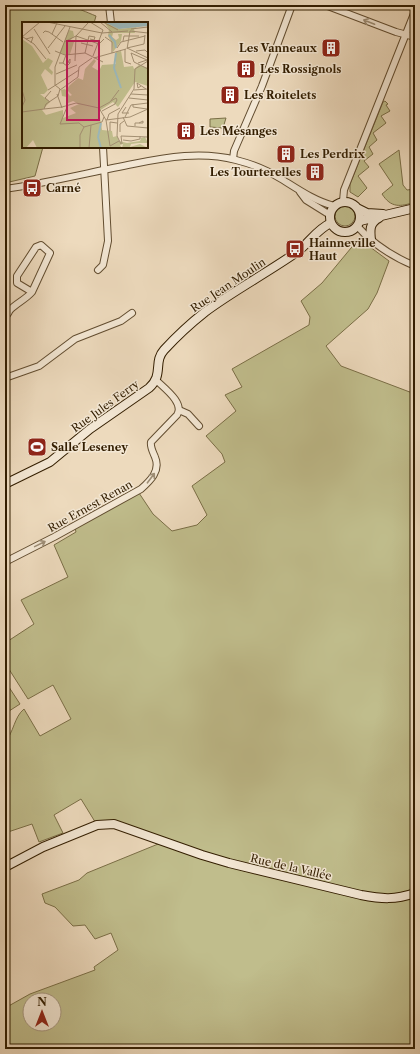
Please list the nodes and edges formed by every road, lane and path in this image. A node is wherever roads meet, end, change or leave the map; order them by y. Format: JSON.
{"nodes":[{"id":1,"x":110,"y":5,"type":"edge"},
{"id":2,"x":292,"y":5,"type":"edge"},
{"id":3,"x":325,"y":5,"type":"edge"},
{"id":4,"x":415,"y":11,"type":"edge"},
{"id":5,"x":111,"y":22,"type":"edge"},
{"id":6,"x":406,"y":34,"type":"junction"},
{"id":7,"x":415,"y":37,"type":"edge"},
{"id":8,"x":103,"y":148,"type":"edge"},
{"id":9,"x":233,"y":159,"type":"junction"},
{"id":10,"x":104,"y":169,"type":"junction"},
{"id":11,"x":5,"y":189,"type":"edge"},
{"id":12,"x":299,"y":191,"type":"junction"},
{"id":13,"x":343,"y":202,"type":"junction"},
{"id":14,"x":334,"y":206,"type":"junction"},
{"id":15,"x":415,"y":208,"type":"edge"},
{"id":16,"x":359,"y":209,"type":"junction"},
{"id":17,"x":385,"y":216,"type":"junction"},
{"id":18,"x":331,"y":219,"type":"junction"},
{"id":19,"x":359,"y":224,"type":"junction"},
{"id":20,"x":371,"y":240,"type":"junction"},
{"id":21,"x":415,"y":266,"type":"edge"},
{"id":22,"x":98,"y":270,"type":"dead end"},
{"id":23,"x":32,"y":292,"type":"junction"},
{"id":24,"x":132,"y":313,"type":"dead end"},
{"id":25,"x":5,"y":317,"type":"edge"},
{"id":26,"x":5,"y":378,"type":"edge"},
{"id":27,"x":156,"y":380,"type":"junction"},
{"id":28,"x":179,"y":410,"type":"junction"},
{"id":29,"x":199,"y":426,"type":"dead end"},
{"id":30,"x":5,"y":484,"type":"edge"},
{"id":31,"x":5,"y":562,"type":"edge"},
{"id":32,"x":5,"y":867,"type":"edge"},
{"id":33,"x":415,"y":892,"type":"edge"}],
"edges":[{"from":1,"to":5,"type":"street"},
{"from":2,"to":9,"type":"street"},
{"from":6,"to":3,"type":"street","one_way":true},
{"from":4,"to":6,"type":"street"},
{"from":6,"to":7,"type":"street"},
{"from":6,"to":13,"type":"street"},
{"from":8,"to":10,"type":"street"},
{"from":9,"to":10,"type":"street"},
{"from":9,"to":12,"type":"street"},
{"from":10,"to":11,"type":"street"},
{"from":10,"to":22,"type":"street"},
{"from":12,"to":14,"type":"street"},
{"from":12,"to":18,"type":"street"},
{"from":13,"to":14,"type":"street"},
{"from":13,"to":16,"type":"street"},
{"from":14,"to":18,"type":"street"},
{"from":15,"to":17,"type":"street"},
{"from":16,"to":17,"type":"street"},
{"from":16,"to":19,"type":"street"},
{"from":17,"to":19,"type":"street"},
{"from":17,"to":20,"type":"street"},
{"from":18,"to":19,"type":"street"},
{"from":18,"to":27,"type":"street","name":"Rue Jean Moulin"},
{"from":19,"to":20,"type":"street"},
{"from":20,"to":21,"type":"street"},
{"from":23,"to":23,"type":"street"},
{"from":23,"to":25,"type":"street"},
{"from":24,"to":26,"type":"street"},
{"from":27,"to":28,"type":"street"},
{"from":27,"to":30,"type":"street","name":"Rue Jules Ferry"},
{"from":28,"to":29,"type":"street"},
{"from":31,"to":28,"type":"street","name":"Rue Ernest Renan","one_way":true},
{"from":32,"to":33,"type":"street","name":"Rue de la Vallée"}]}
